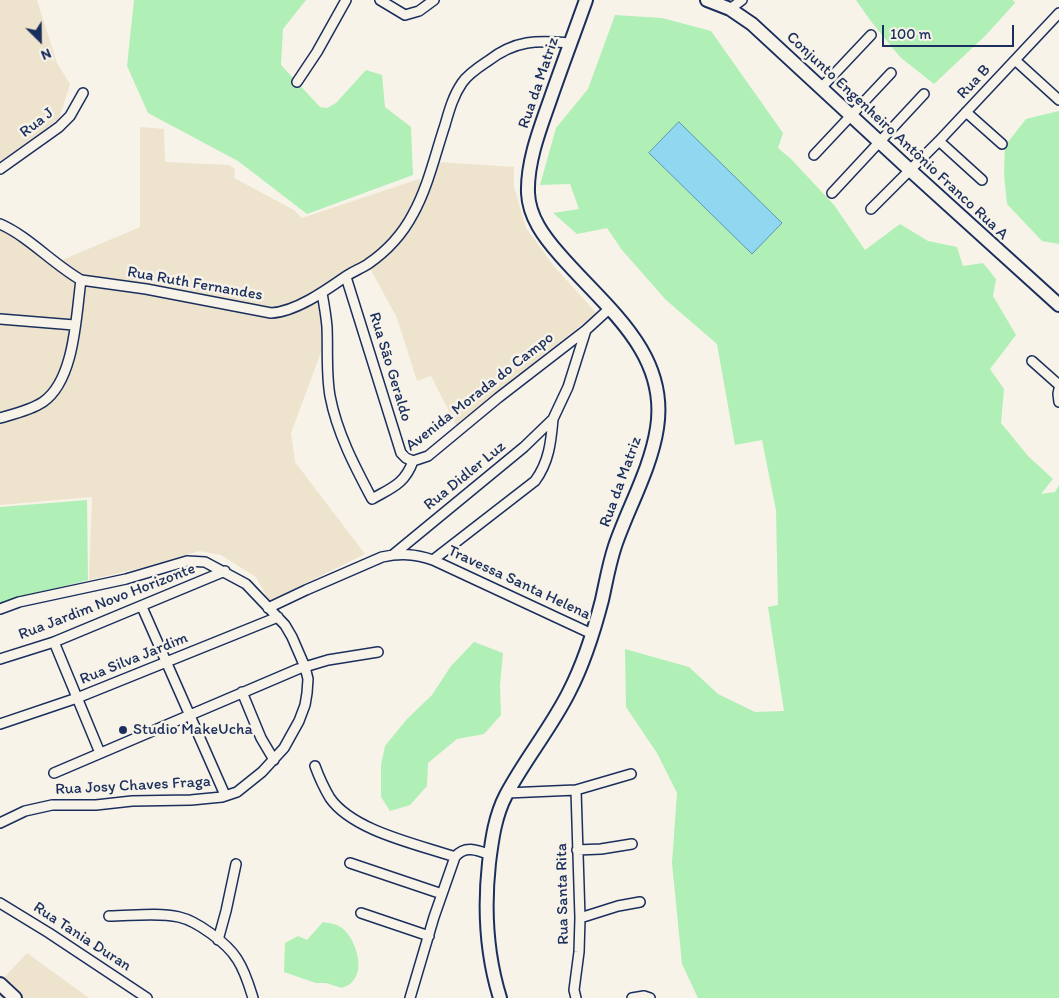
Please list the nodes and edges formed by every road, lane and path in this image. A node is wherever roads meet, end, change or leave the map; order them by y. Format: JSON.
{"nodes":[{"id":1,"x":346,"y":0,"type":"edge"},
{"id":2,"x":380,"y":0,"type":"edge"},
{"id":3,"x":434,"y":0,"type":"edge"},
{"id":4,"x":586,"y":0,"type":"edge"},
{"id":5,"x":707,"y":0,"type":"edge"},
{"id":6,"x":742,"y":0,"type":"edge"},
{"id":7,"x":730,"y":9,"type":"junction"},
{"id":8,"x":1059,"y":14,"type":"edge"},
{"id":9,"x":871,"y":35,"type":"dead end"},
{"id":10,"x":570,"y":43,"type":"junction"},
{"id":11,"x":1015,"y":60,"type":"junction"},
{"id":12,"x":891,"y":73,"type":"dead end"},
{"id":13,"x":297,"y":82,"type":"dead end"},
{"id":14,"x":822,"y":88,"type":"junction"},
{"id":15,"x":83,"y":93,"type":"dead end"},
{"id":16,"x":924,"y":94,"type":"dead end"},
{"id":17,"x":1059,"y":100,"type":"edge"},
{"id":18,"x":966,"y":112,"type":"junction"},
{"id":19,"x":851,"y":116,"type":"junction"},
{"id":20,"x":940,"y":141,"type":"junction"},
{"id":21,"x":880,"y":142,"type":"junction"},
{"id":22,"x":1002,"y":144,"type":"dead end"},
{"id":23,"x":814,"y":155,"type":"dead end"},
{"id":24,"x":0,"y":169,"type":"edge"},
{"id":25,"x":911,"y":171,"type":"junction"},
{"id":26,"x":982,"y":180,"type":"dead end"},
{"id":27,"x":832,"y":193,"type":"dead end"},
{"id":28,"x":871,"y":209,"type":"dead end"},
{"id":29,"x":0,"y":224,"type":"edge"},
{"id":30,"x":346,"y":276,"type":"junction"},
{"id":31,"x":81,"y":280,"type":"junction"},
{"id":32,"x":322,"y":293,"type":"junction"},
{"id":33,"x":1058,"y":303,"type":"edge"},
{"id":34,"x":609,"y":310,"type":"junction"},
{"id":35,"x":0,"y":319,"type":"edge"},
{"id":36,"x":74,"y":325,"type":"junction"},
{"id":37,"x":586,"y":330,"type":"junction"},
{"id":38,"x":1032,"y":361,"type":"dead end"},
{"id":39,"x":1059,"y":385,"type":"edge"},
{"id":40,"x":1059,"y":388,"type":"edge"},
{"id":41,"x":1059,"y":402,"type":"edge"},
{"id":42,"x":0,"y":418,"type":"edge"},
{"id":43,"x":553,"y":419,"type":"junction"},
{"id":44,"x":413,"y":461,"type":"junction"},
{"id":45,"x":394,"y":554,"type":"junction"},
{"id":46,"x":434,"y":560,"type":"junction"},
{"id":47,"x":225,"y":571,"type":"junction"},
{"id":48,"x":142,"y":607,"type":"junction"},
{"id":49,"x":268,"y":608,"type":"junction"},
{"id":50,"x":0,"y":609,"type":"edge"},
{"id":51,"x":278,"y":617,"type":"junction"},
{"id":52,"x":592,"y":634,"type":"junction"},
{"id":53,"x":54,"y":642,"type":"junction"},
{"id":54,"x":378,"y":652,"type":"dead end"},
{"id":55,"x":0,"y":659,"type":"edge"},
{"id":56,"x":166,"y":661,"type":"junction"},
{"id":57,"x":305,"y":667,"type":"junction"},
{"id":58,"x":242,"y":692,"type":"junction"},
{"id":59,"x":77,"y":698,"type":"junction"},
{"id":60,"x":189,"y":714,"type":"junction"},
{"id":61,"x":0,"y":724,"type":"edge"},
{"id":62,"x":100,"y":753,"type":"junction"},
{"id":63,"x":274,"y":760,"type":"junction"},
{"id":64,"x":315,"y":766,"type":"dead end"},
{"id":65,"x":54,"y":773,"type":"dead end"},
{"id":66,"x":631,"y":774,"type":"dead end"},
{"id":67,"x":576,"y":790,"type":"junction"},
{"id":68,"x":507,"y":793,"type":"junction"},
{"id":69,"x":226,"y":796,"type":"junction"},
{"id":70,"x":0,"y":822,"type":"edge"},
{"id":71,"x":632,"y":844,"type":"dead end"},
{"id":72,"x":577,"y":850,"type":"junction"},
{"id":73,"x":490,"y":855,"type":"junction"},
{"id":74,"x":455,"y":857,"type":"junction"},
{"id":75,"x":350,"y":863,"type":"dead end"},
{"id":76,"x":236,"y":864,"type":"dead end"},
{"id":77,"x":442,"y":894,"type":"junction"},
{"id":78,"x":640,"y":902,"type":"dead end"},
{"id":79,"x":0,"y":904,"type":"edge"},
{"id":80,"x":361,"y":913,"type":"dead end"},
{"id":81,"x":109,"y":916,"type":"dead end"},
{"id":82,"x":580,"y":918,"type":"junction"},
{"id":83,"x":429,"y":936,"type":"junction"},
{"id":84,"x":218,"y":940,"type":"junction"},
{"id":85,"x":0,"y":984,"type":"edge"},
{"id":86,"x":16,"y":998,"type":"edge"},
{"id":87,"x":147,"y":998,"type":"edge"},
{"id":88,"x":253,"y":998,"type":"edge"},
{"id":89,"x":410,"y":998,"type":"edge"},
{"id":90,"x":500,"y":998,"type":"edge"},
{"id":91,"x":576,"y":998,"type":"edge"},
{"id":92,"x":632,"y":998,"type":"edge"},
{"id":93,"x":649,"y":998,"type":"edge"}],
"edges":[{"from":1,"to":13,"type":"street"},
{"from":2,"to":3,"type":"street"},
{"from":4,"to":10,"type":"street","name":"Rua da Matriz"},
{"from":5,"to":7,"type":"street","name":"Conjunto Engenheiro Antônio Franco Rua A"},
{"from":6,"to":7,"type":"street"},
{"from":7,"to":14,"type":"street","name":"Conjunto Engenheiro Antônio Franco Rua A"},
{"from":8,"to":11,"type":"street","name":"Rua B"},
{"from":9,"to":14,"type":"street"},
{"from":10,"to":30,"type":"street","name":"Rua Ruth Fernandes"},
{"from":10,"to":34,"type":"street","name":"Rua da Matriz"},
{"from":11,"to":17,"type":"street"},
{"from":11,"to":18,"type":"street","name":"Rua B"},
{"from":12,"to":19,"type":"street"},
{"from":14,"to":19,"type":"street","name":"Conjunto Engenheiro Antônio Franco Rua A"},
{"from":15,"to":24,"type":"street","name":"Rua J"},
{"from":16,"to":21,"type":"street"},
{"from":18,"to":20,"type":"street","name":"Rua B"},
{"from":18,"to":22,"type":"street"},
{"from":19,"to":21,"type":"street","name":"Conjunto Engenheiro Antônio Franco Rua A"},
{"from":19,"to":23,"type":"street"},
{"from":20,"to":25,"type":"street","name":"Rua B"},
{"from":20,"to":26,"type":"street"},
{"from":21,"to":25,"type":"street","name":"Conjunto Engenheiro Antônio Franco Rua A"},
{"from":21,"to":27,"type":"street"},
{"from":25,"to":28,"type":"street","name":"Rua B"},
{"from":25,"to":33,"type":"street","name":"Conjunto Engenheiro Antônio Franco Rua A"},
{"from":29,"to":31,"type":"street"},
{"from":30,"to":32,"type":"street","name":"Rua Ruth Fernandes"},
{"from":30,"to":44,"type":"street","name":"Rua São Geraldo"},
{"from":31,"to":32,"type":"street","name":"Rua Ruth Fernandes"},
{"from":31,"to":36,"type":"street"},
{"from":32,"to":44,"type":"street","name":"Avenida Morada do Campo"},
{"from":34,"to":37,"type":"street","name":"Avenida Morada do Campo"},
{"from":34,"to":52,"type":"street","name":"Rua da Matriz"},
{"from":35,"to":36,"type":"street"},
{"from":36,"to":42,"type":"street"},
{"from":37,"to":43,"type":"street","name":"Rua Didler Luz"},
{"from":37,"to":44,"type":"street","name":"Avenida Morada do Campo"},
{"from":38,"to":39,"type":"street"},
{"from":40,"to":41,"type":"street"},
{"from":43,"to":45,"type":"street","name":"Rua Didler Luz"},
{"from":43,"to":46,"type":"street","name":"Rua Didler Luz"},
{"from":45,"to":46,"type":"street","name":"Travessa Santa Helena"},
{"from":45,"to":49,"type":"street"},
{"from":46,"to":52,"type":"street","name":"Travessa Santa Helena"},
{"from":47,"to":48,"type":"street","name":"Rua Jardim Novo Horizonte"},
{"from":47,"to":49,"type":"street","name":"Rua Josy Chaves Fraga"},
{"from":47,"to":50,"type":"street","name":"Rua Josy Chaves Fraga"},
{"from":48,"to":53,"type":"street","name":"Rua Jardim Novo Horizonte"},
{"from":48,"to":56,"type":"street"},
{"from":49,"to":51,"type":"street","name":"Rua Josy Chaves Fraga"},
{"from":51,"to":56,"type":"street","name":"Rua Silva Jardim"},
{"from":51,"to":57,"type":"street","name":"Rua Josy Chaves Fraga"},
{"from":52,"to":68,"type":"street","name":"Rua da Matriz"},
{"from":53,"to":55,"type":"street","name":"Rua Jardim Novo Horizonte"},
{"from":53,"to":59,"type":"street"},
{"from":54,"to":57,"type":"street"},
{"from":56,"to":59,"type":"street","name":"Rua Silva Jardim"},
{"from":56,"to":60,"type":"street"},
{"from":57,"to":58,"type":"street"},
{"from":57,"to":63,"type":"street","name":"Rua Josy Chaves Fraga"},
{"from":58,"to":60,"type":"street"},
{"from":58,"to":63,"type":"street"},
{"from":59,"to":61,"type":"street","name":"Rua Silva Jardim"},
{"from":59,"to":62,"type":"street"},
{"from":60,"to":62,"type":"street"},
{"from":60,"to":69,"type":"street"},
{"from":62,"to":65,"type":"street"},
{"from":63,"to":69,"type":"street","name":"Rua Josy Chaves Fraga"},
{"from":64,"to":74,"type":"street"},
{"from":66,"to":67,"type":"street"},
{"from":67,"to":68,"type":"street"},
{"from":67,"to":72,"type":"street","name":"Rua Santa Rita"},
{"from":68,"to":73,"type":"street","name":"Rua da Matriz"},
{"from":69,"to":70,"type":"street","name":"Rua Josy Chaves Fraga"},
{"from":71,"to":72,"type":"street"},
{"from":72,"to":82,"type":"street","name":"Rua Santa Rita"},
{"from":73,"to":74,"type":"street"},
{"from":73,"to":90,"type":"street","name":"Rua da Matriz"},
{"from":74,"to":77,"type":"street"},
{"from":75,"to":77,"type":"street"},
{"from":76,"to":84,"type":"street"},
{"from":77,"to":83,"type":"street"},
{"from":78,"to":82,"type":"street"},
{"from":79,"to":87,"type":"street","name":"Rua Tania Duran"},
{"from":80,"to":83,"type":"street"},
{"from":81,"to":84,"type":"street"},
{"from":82,"to":91,"type":"street","name":"Rua Santa Rita"},
{"from":83,"to":89,"type":"street"},
{"from":84,"to":88,"type":"street"},
{"from":85,"to":86,"type":"street"},
{"from":92,"to":93,"type":"street"}]}
